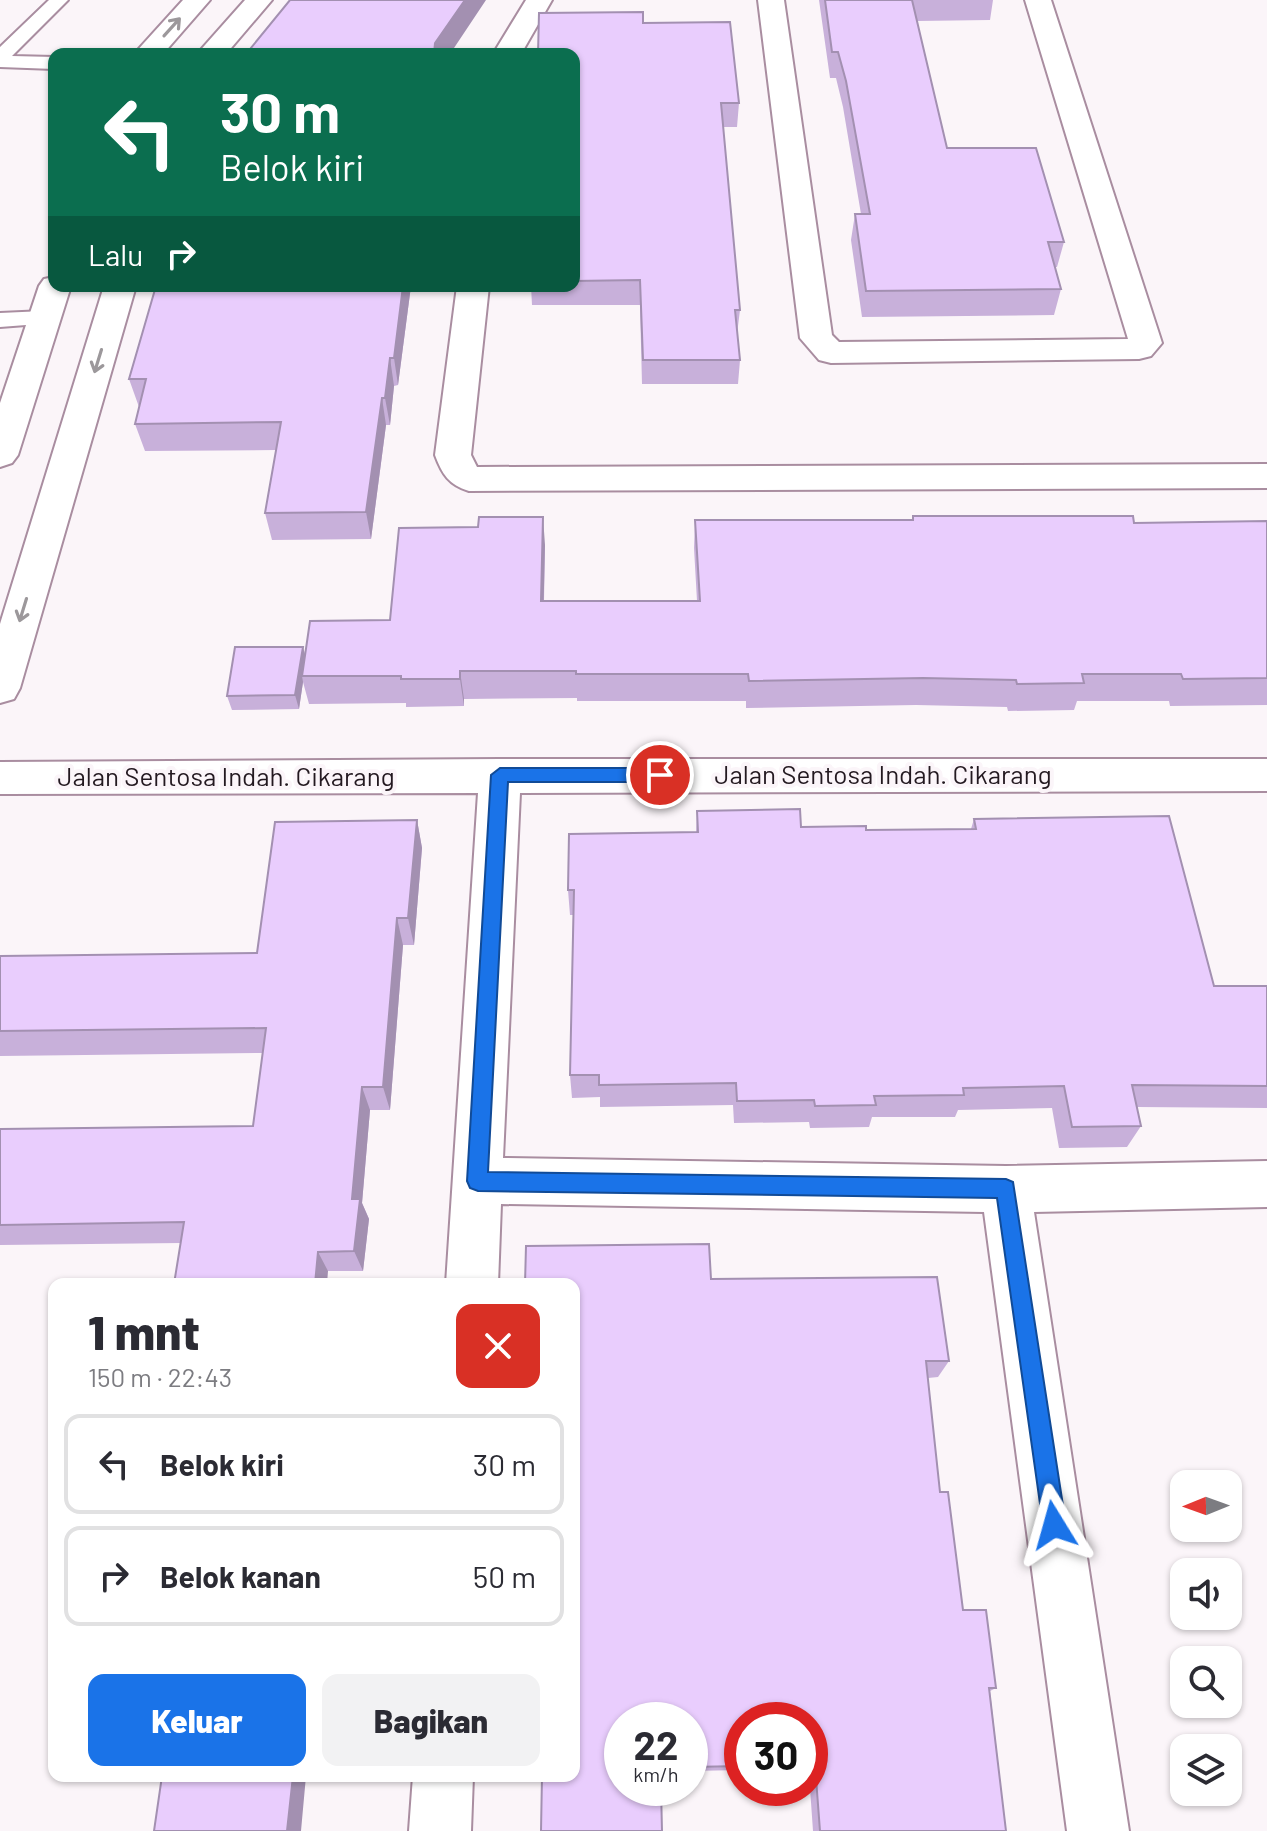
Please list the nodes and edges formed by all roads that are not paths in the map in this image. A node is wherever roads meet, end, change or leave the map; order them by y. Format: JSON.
{"nodes":[{"id":1,"x":59,"y":0,"type":"edge"},
{"id":2,"x":197,"y":0,"type":"edge"},
{"id":3,"x":259,"y":0,"type":"edge"},
{"id":4,"x":539,"y":0,"type":"edge"},
{"id":5,"x":771,"y":0,"type":"edge"},
{"id":6,"x":1038,"y":0,"type":"edge"},
{"id":7,"x":153,"y":48,"type":"edge"},
{"id":8,"x":216,"y":48,"type":"edge"},
{"id":9,"x":511,"y":48,"type":"edge"},
{"id":10,"x":0,"y":59,"type":"edge"},
{"id":11,"x":48,"y":63,"type":"edge"},
{"id":12,"x":53,"y":292,"type":"edge"},
{"id":13,"x":118,"y":292,"type":"edge"},
{"id":14,"x":472,"y":292,"type":"edge"},
{"id":15,"x":44,"y":318,"type":"junction"},
{"id":16,"x":0,"y":320,"type":"edge"},
{"id":17,"x":0,"y":455,"type":"edge"},
{"id":18,"x":1267,"y":476,"type":"edge"},
{"id":19,"x":0,"y":688,"type":"edge"},
{"id":20,"x":500,"y":775,"type":"junction"},
{"id":21,"x":1267,"y":775,"type":"edge"},
{"id":22,"x":0,"y":778,"type":"edge"},
{"id":23,"x":478,"y":1181,"type":"junction"},
{"id":24,"x":1267,"y":1184,"type":"edge"},
{"id":25,"x":1006,"y":1189,"type":"junction"},
{"id":26,"x":472,"y":1278,"type":"edge"},
{"id":27,"x":443,"y":1782,"type":"edge"},
{"id":28,"x":440,"y":1831,"type":"edge"},
{"id":29,"x":1098,"y":1831,"type":"edge"}],
"edges":[{"from":1,"to":10,"type":"lane"},
{"from":7,"to":2,"type":"street","one_way":true},
{"from":3,"to":8,"type":"street"},
{"from":4,"to":9,"type":"street"},
{"from":5,"to":6,"type":"street"},
{"from":10,"to":11,"type":"lane"},
{"from":12,"to":15,"type":"street"},
{"from":13,"to":19,"type":"street","one_way":true},
{"from":14,"to":18,"type":"street"},
{"from":15,"to":16,"type":"lane"},
{"from":15,"to":17,"type":"street"},
{"from":20,"to":21,"type":"street","name":"Jalan Sentosa Indah. Cikarang"},
{"from":20,"to":22,"type":"street","name":"Jalan Sentosa Indah. Cikarang"},
{"from":20,"to":23,"type":"street"},
{"from":23,"to":25,"type":"street"},
{"from":23,"to":26,"type":"street"},
{"from":24,"to":25,"type":"street"},
{"from":25,"to":29,"type":"street"},
{"from":27,"to":28,"type":"street"}]}
